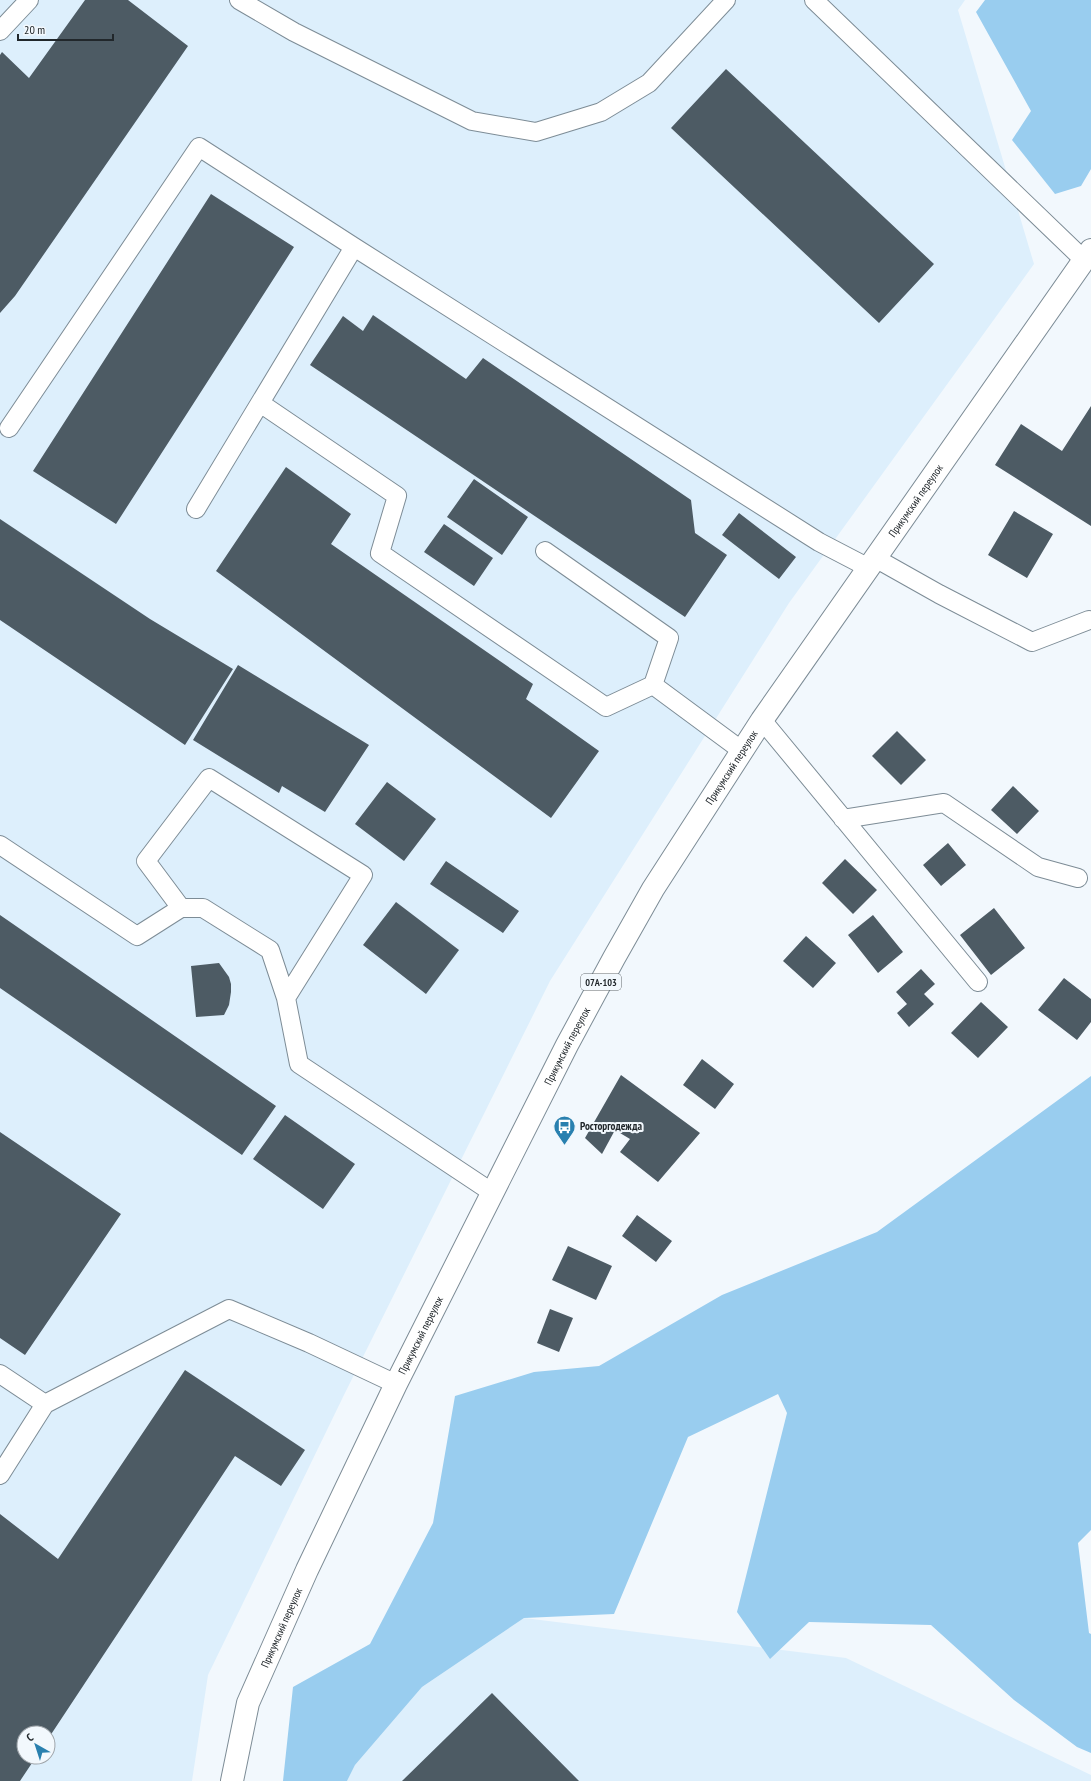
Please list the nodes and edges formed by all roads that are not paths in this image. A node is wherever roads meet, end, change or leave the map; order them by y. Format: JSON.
{"nodes":[{"id":1,"x":29,"y":0,"type":"edge"},
{"id":2,"x":239,"y":0,"type":"edge"},
{"id":3,"x":726,"y":0,"type":"edge"},
{"id":4,"x":814,"y":0,"type":"edge"},
{"id":5,"x":0,"y":31,"type":"edge"},
{"id":6,"x":354,"y":247,"type":"junction"},
{"id":7,"x":1088,"y":255,"type":"edge"},
{"id":8,"x":260,"y":403,"type":"junction"},
{"id":9,"x":9,"y":428,"type":"dead end"},
{"id":10,"x":196,"y":509,"type":"dead end"},
{"id":11,"x":545,"y":551,"type":"dead end"},
{"id":12,"x":872,"y":563,"type":"junction"},
{"id":13,"x":1089,"y":620,"type":"dead end"},
{"id":14,"x":653,"y":685,"type":"junction"},
{"id":15,"x":762,"y":720,"type":"junction"},
{"id":16,"x":741,"y":750,"type":"junction"},
{"id":17,"x":843,"y":819,"type":"junction"},
{"id":18,"x":0,"y":845,"type":"edge"},
{"id":19,"x":1078,"y":878,"type":"dead end"},
{"id":20,"x":181,"y":908,"type":"junction"},
{"id":21,"x":978,"y":982,"type":"dead end"},
{"id":22,"x":286,"y":998,"type":"junction"},
{"id":23,"x":493,"y":1193,"type":"junction"},
{"id":24,"x":0,"y":1374,"type":"edge"},
{"id":25,"x":396,"y":1384,"type":"junction"},
{"id":26,"x":45,"y":1404,"type":"junction"},
{"id":27,"x":0,"y":1475,"type":"edge"},
{"id":28,"x":232,"y":1781,"type":"edge"}],
"edges":[{"from":1,"to":5,"type":"lane"},
{"from":2,"to":3,"type":"lane"},
{"from":4,"to":7,"type":"lane"},
{"from":6,"to":8,"type":"lane"},
{"from":6,"to":9,"type":"lane"},
{"from":6,"to":12,"type":"lane"},
{"from":7,"to":12,"type":"main road","name":"Прикумский переулок","number":"07А-103"},
{"from":8,"to":10,"type":"lane"},
{"from":8,"to":14,"type":"lane"},
{"from":11,"to":14,"type":"lane"},
{"from":12,"to":13,"type":"lane"},
{"from":12,"to":15,"type":"main road","name":"Прикумский переулок","number":"07А-103"},
{"from":14,"to":16,"type":"lane"},
{"from":15,"to":16,"type":"main road","name":"Прикумский переулок","number":"07А-103"},
{"from":15,"to":17,"type":"lane"},
{"from":16,"to":23,"type":"main road","name":"Прикумский переулок","number":"07А-103"},
{"from":17,"to":19,"type":"lane"},
{"from":17,"to":21,"type":"lane"},
{"from":18,"to":20,"type":"lane"},
{"from":20,"to":22,"type":"lane"},
{"from":20,"to":22,"type":"lane"},
{"from":22,"to":23,"type":"lane"},
{"from":23,"to":25,"type":"main road","name":"Прикумский переулок","number":"07А-103"},
{"from":24,"to":26,"type":"lane"},
{"from":25,"to":26,"type":"lane"},
{"from":25,"to":28,"type":"main road","name":"Прикумский переулок","number":"07А-103"},
{"from":26,"to":27,"type":"lane"}]}
